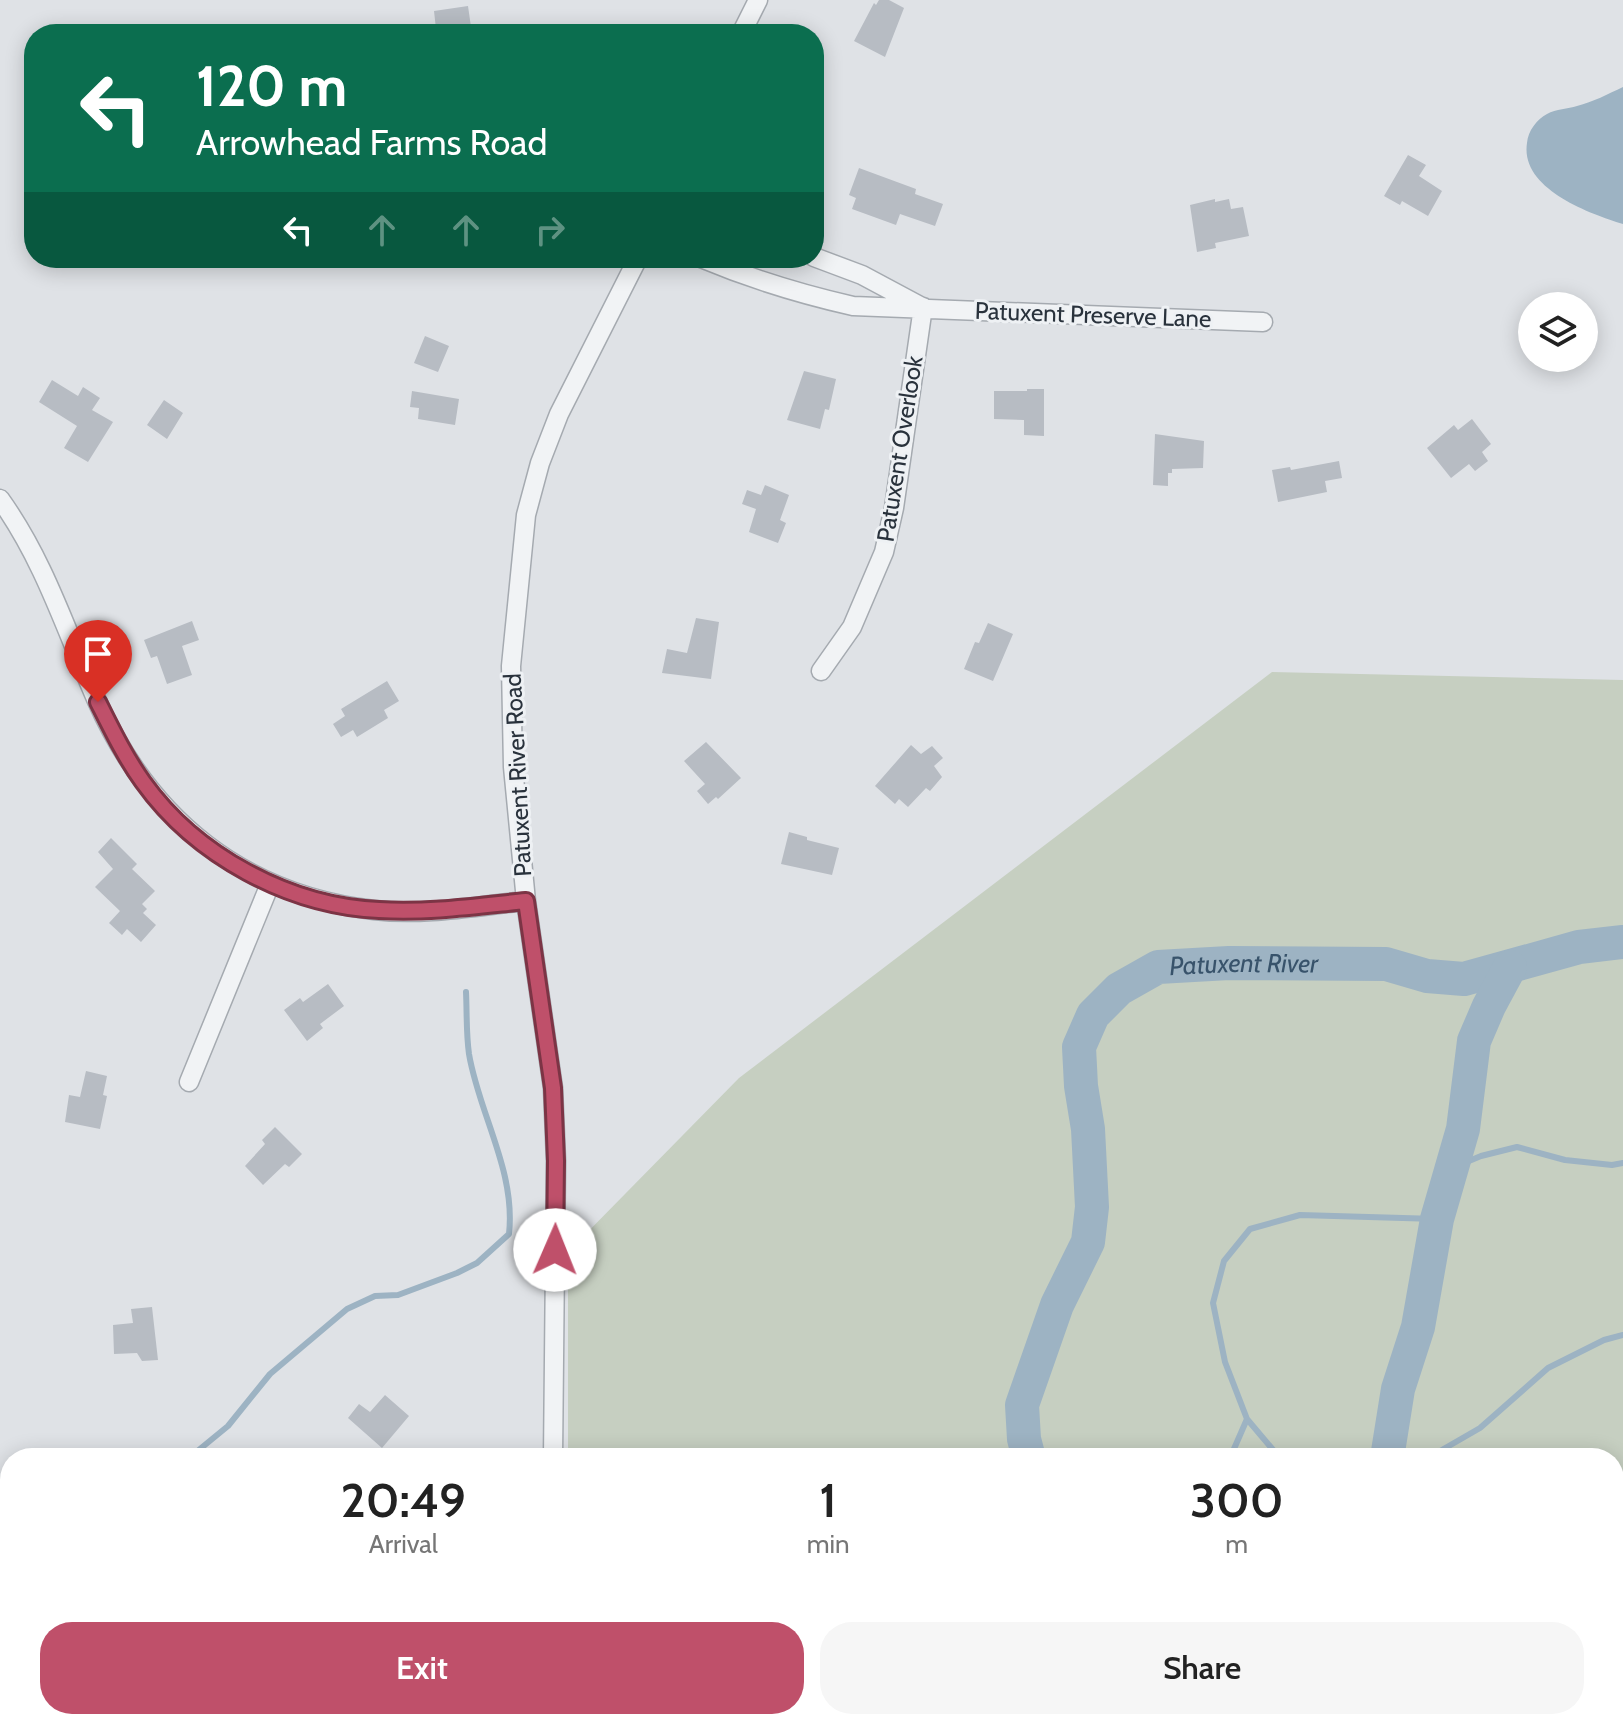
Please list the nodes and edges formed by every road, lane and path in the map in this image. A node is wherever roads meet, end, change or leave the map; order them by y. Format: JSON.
{"nodes":[{"id":1,"x":758,"y":0,"type":"edge"},
{"id":2,"x":746,"y":24,"type":"edge"},
{"id":3,"x":824,"y":261,"type":"edge"},
{"id":4,"x":633,"y":268,"type":"edge"},
{"id":5,"x":725,"y":268,"type":"edge"},
{"id":6,"x":923,"y":307,"type":"junction"},
{"id":7,"x":1263,"y":322,"type":"dead end"},
{"id":8,"x":0,"y":499,"type":"edge"},
{"id":9,"x":821,"y":671,"type":"dead end"},
{"id":10,"x":270,"y":884,"type":"junction"},
{"id":11,"x":526,"y":901,"type":"junction"},
{"id":12,"x":189,"y":1082,"type":"dead end"},
{"id":13,"x":553,"y":1448,"type":"edge"}],
"edges":[{"from":1,"to":2,"type":"street"},
{"from":3,"to":6,"type":"street","name":"Patuxent Preserve Lane"},
{"from":4,"to":11,"type":"street","name":"Patuxent River Road"},
{"from":5,"to":6,"type":"street","name":"Patuxent Preserve Lane"},
{"from":6,"to":7,"type":"street","name":"Patuxent Preserve Lane"},
{"from":6,"to":9,"type":"street","name":"Patuxent Overlook"},
{"from":8,"to":10,"type":"street"},
{"from":10,"to":11,"type":"street"},
{"from":10,"to":12,"type":"street"},
{"from":11,"to":13,"type":"street","name":"Patuxent River Road"}]}
